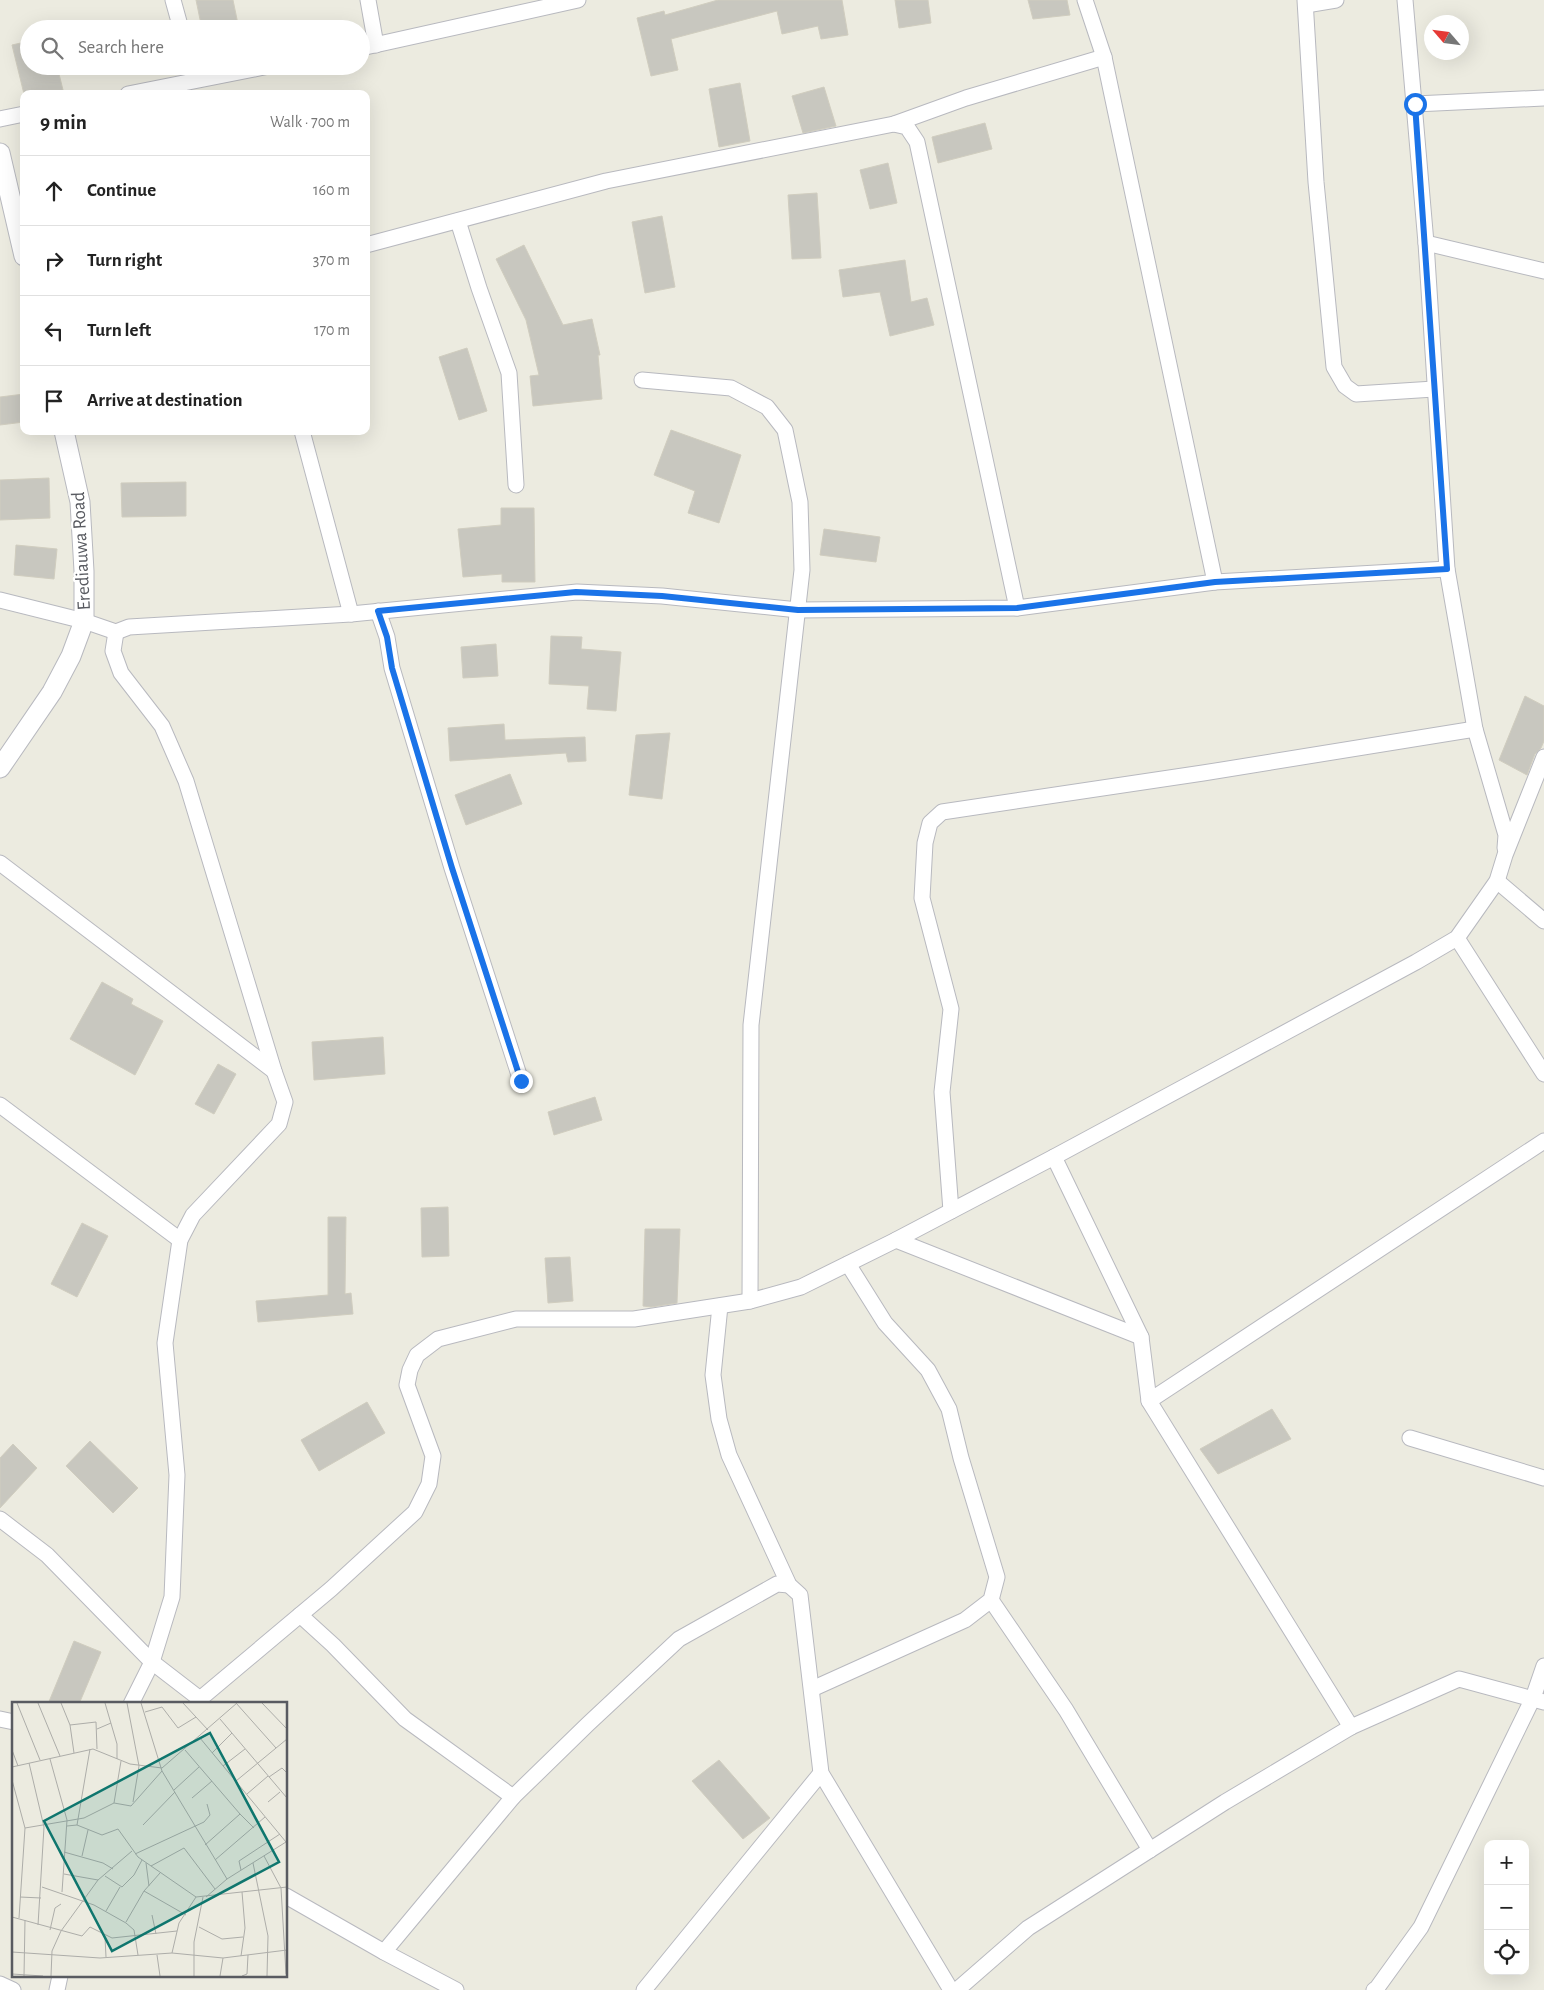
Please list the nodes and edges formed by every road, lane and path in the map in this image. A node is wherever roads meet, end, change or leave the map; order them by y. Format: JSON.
{"nodes":[{"id":1,"x":173,"y":0,"type":"edge"},
{"id":2,"x":368,"y":0,"type":"edge"},
{"id":3,"x":578,"y":0,"type":"edge"},
{"id":4,"x":1085,"y":0,"type":"edge"},
{"id":5,"x":1336,"y":0,"type":"edge"},
{"id":6,"x":1406,"y":0,"type":"edge"},
{"id":7,"x":1305,"y":2,"type":"edge"},
{"id":8,"x":179,"y":20,"type":"edge"},
{"id":9,"x":368,"y":20,"type":"edge"},
{"id":10,"x":370,"y":47,"type":"edge"},
{"id":11,"x":1104,"y":57,"type":"junction"},
{"id":12,"x":189,"y":75,"type":"edge"},
{"id":13,"x":141,"y":90,"type":"edge"},
{"id":14,"x":1544,"y":98,"type":"edge"},
{"id":15,"x":1415,"y":104,"type":"junction"},
{"id":16,"x":20,"y":115,"type":"edge"},
{"id":17,"x":0,"y":119,"type":"edge"},
{"id":18,"x":894,"y":124,"type":"junction"},
{"id":19,"x":0,"y":153,"type":"edge"},
{"id":20,"x":458,"y":221,"type":"junction"},
{"id":21,"x":20,"y":239,"type":"edge"},
{"id":22,"x":1426,"y":243,"type":"junction"},
{"id":23,"x":370,"y":244,"type":"edge"},
{"id":24,"x":1544,"y":271,"type":"edge"},
{"id":25,"x":642,"y":380,"type":"dead end"},
{"id":26,"x":1434,"y":389,"type":"junction"},
{"id":27,"x":65,"y":435,"type":"edge"},
{"id":28,"x":303,"y":435,"type":"edge"},
{"id":29,"x":516,"y":485,"type":"dead end"},
{"id":30,"x":1447,"y":569,"type":"junction"},
{"id":31,"x":1215,"y":582,"type":"junction"},
{"id":32,"x":0,"y":600,"type":"edge"},
{"id":33,"x":1017,"y":608,"type":"junction"},
{"id":34,"x":798,"y":610,"type":"junction"},
{"id":35,"x":378,"y":611,"type":"junction"},
{"id":36,"x":351,"y":614,"type":"junction"},
{"id":37,"x":84,"y":621,"type":"junction"},
{"id":38,"x":116,"y":632,"type":"junction"},
{"id":39,"x":1475,"y":729,"type":"junction"},
{"id":40,"x":1544,"y":757,"type":"edge"},
{"id":41,"x":0,"y":768,"type":"edge"},
{"id":42,"x":1505,"y":855,"type":"junction"},
{"id":43,"x":0,"y":863,"type":"edge"},
{"id":44,"x":1497,"y":881,"type":"junction"},
{"id":45,"x":1544,"y":921,"type":"edge"},
{"id":46,"x":1457,"y":938,"type":"junction"},
{"id":47,"x":274,"y":1071,"type":"junction"},
{"id":48,"x":1544,"y":1074,"type":"edge"},
{"id":49,"x":521,"y":1081,"type":"dead end"},
{"id":50,"x":0,"y":1105,"type":"edge"},
{"id":51,"x":1544,"y":1141,"type":"edge"},
{"id":52,"x":1054,"y":1157,"type":"junction"},
{"id":53,"x":951,"y":1211,"type":"junction"},
{"id":54,"x":180,"y":1240,"type":"junction"},
{"id":55,"x":896,"y":1240,"type":"junction"},
{"id":56,"x":848,"y":1264,"type":"junction"},
{"id":57,"x":750,"y":1301,"type":"junction"},
{"id":58,"x":720,"y":1306,"type":"junction"},
{"id":59,"x":1141,"y":1337,"type":"junction"},
{"id":60,"x":1149,"y":1401,"type":"junction"},
{"id":61,"x":1410,"y":1438,"type":"dead end"},
{"id":62,"x":1544,"y":1478,"type":"edge"},
{"id":63,"x":0,"y":1519,"type":"edge"},
{"id":64,"x":789,"y":1585,"type":"junction"},
{"id":65,"x":991,"y":1600,"type":"junction"},
{"id":66,"x":300,"y":1615,"type":"junction"},
{"id":67,"x":152,"y":1662,"type":"junction"},
{"id":68,"x":1544,"y":1666,"type":"edge"},
{"id":69,"x":812,"y":1689,"type":"junction"},
{"id":70,"x":1539,"y":1700,"type":"edge"},
{"id":71,"x":199,"y":1701,"type":"edge"},
{"id":72,"x":132,"y":1702,"type":"edge"},
{"id":73,"x":1351,"y":1727,"type":"junction"},
{"id":74,"x":821,"y":1773,"type":"junction"},
{"id":75,"x":513,"y":1797,"type":"junction"},
{"id":76,"x":1150,"y":1850,"type":"junction"},
{"id":77,"x":288,"y":1897,"type":"edge"},
{"id":78,"x":384,"y":1952,"type":"junction"},
{"id":79,"x":0,"y":1984,"type":"edge"},
{"id":80,"x":1377,"y":1989,"type":"edge"},
{"id":81,"x":13,"y":1990,"type":"edge"},
{"id":82,"x":456,"y":1990,"type":"edge"},
{"id":83,"x":644,"y":1990,"type":"edge"},
{"id":84,"x":951,"y":1990,"type":"edge"},
{"id":85,"x":957,"y":1990,"type":"edge"}],
"edges":[{"from":1,"to":8,"type":"street"},
{"from":2,"to":9,"type":"street"},
{"from":3,"to":10,"type":"street"},
{"from":4,"to":11,"type":"street"},
{"from":5,"to":7,"type":"street"},
{"from":6,"to":15,"type":"street"},
{"from":7,"to":26,"type":"street"},
{"from":11,"to":18,"type":"street"},
{"from":11,"to":31,"type":"street"},
{"from":12,"to":13,"type":"street"},
{"from":14,"to":15,"type":"street"},
{"from":15,"to":22,"type":"street"},
{"from":16,"to":17,"type":"street"},
{"from":18,"to":20,"type":"street"},
{"from":18,"to":33,"type":"street"},
{"from":19,"to":21,"type":"street"},
{"from":20,"to":23,"type":"street"},
{"from":20,"to":29,"type":"street"},
{"from":22,"to":24,"type":"street"},
{"from":22,"to":26,"type":"street"},
{"from":25,"to":34,"type":"street"},
{"from":26,"to":30,"type":"street"},
{"from":27,"to":37,"type":"street","name":"Erediauwa Road"},
{"from":28,"to":36,"type":"street"},
{"from":30,"to":31,"type":"street"},
{"from":30,"to":39,"type":"street"},
{"from":31,"to":33,"type":"street"},
{"from":32,"to":37,"type":"street"},
{"from":33,"to":34,"type":"street"},
{"from":34,"to":35,"type":"street"},
{"from":34,"to":57,"type":"street"},
{"from":35,"to":36,"type":"street"},
{"from":35,"to":49,"type":"street"},
{"from":36,"to":38,"type":"street"},
{"from":37,"to":38,"type":"street"},
{"from":37,"to":41,"type":"street","name":"Erediauwa Road"},
{"from":38,"to":47,"type":"street"},
{"from":39,"to":42,"type":"street"},
{"from":39,"to":53,"type":"street"},
{"from":40,"to":42,"type":"street"},
{"from":42,"to":44,"type":"street"},
{"from":43,"to":47,"type":"street"},
{"from":44,"to":45,"type":"street"},
{"from":44,"to":46,"type":"street"},
{"from":46,"to":48,"type":"street"},
{"from":46,"to":52,"type":"street"},
{"from":47,"to":54,"type":"street"},
{"from":50,"to":54,"type":"street"},
{"from":51,"to":60,"type":"street"},
{"from":52,"to":53,"type":"street"},
{"from":52,"to":59,"type":"street"},
{"from":53,"to":55,"type":"street"},
{"from":54,"to":67,"type":"street"},
{"from":55,"to":56,"type":"street"},
{"from":55,"to":59,"type":"street"},
{"from":56,"to":57,"type":"street"},
{"from":56,"to":65,"type":"street"},
{"from":57,"to":58,"type":"street"},
{"from":58,"to":64,"type":"street"},
{"from":58,"to":66,"type":"street"},
{"from":59,"to":60,"type":"street"},
{"from":60,"to":73,"type":"street"},
{"from":61,"to":62,"type":"street"},
{"from":63,"to":67,"type":"street"},
{"from":64,"to":69,"type":"street"},
{"from":64,"to":75,"type":"street"},
{"from":65,"to":69,"type":"street"},
{"from":65,"to":76,"type":"street"},
{"from":66,"to":71,"type":"street"},
{"from":66,"to":75,"type":"street"},
{"from":67,"to":71,"type":"street"},
{"from":67,"to":72,"type":"street"},
{"from":68,"to":70,"type":"street"},
{"from":69,"to":74,"type":"street"},
{"from":70,"to":73,"type":"street"},
{"from":70,"to":80,"type":"street"},
{"from":73,"to":76,"type":"street"},
{"from":74,"to":83,"type":"street"},
{"from":74,"to":84,"type":"street"},
{"from":75,"to":78,"type":"street"},
{"from":76,"to":85,"type":"street"},
{"from":77,"to":78,"type":"street"},
{"from":78,"to":82,"type":"street"},
{"from":79,"to":81,"type":"street"}]}
